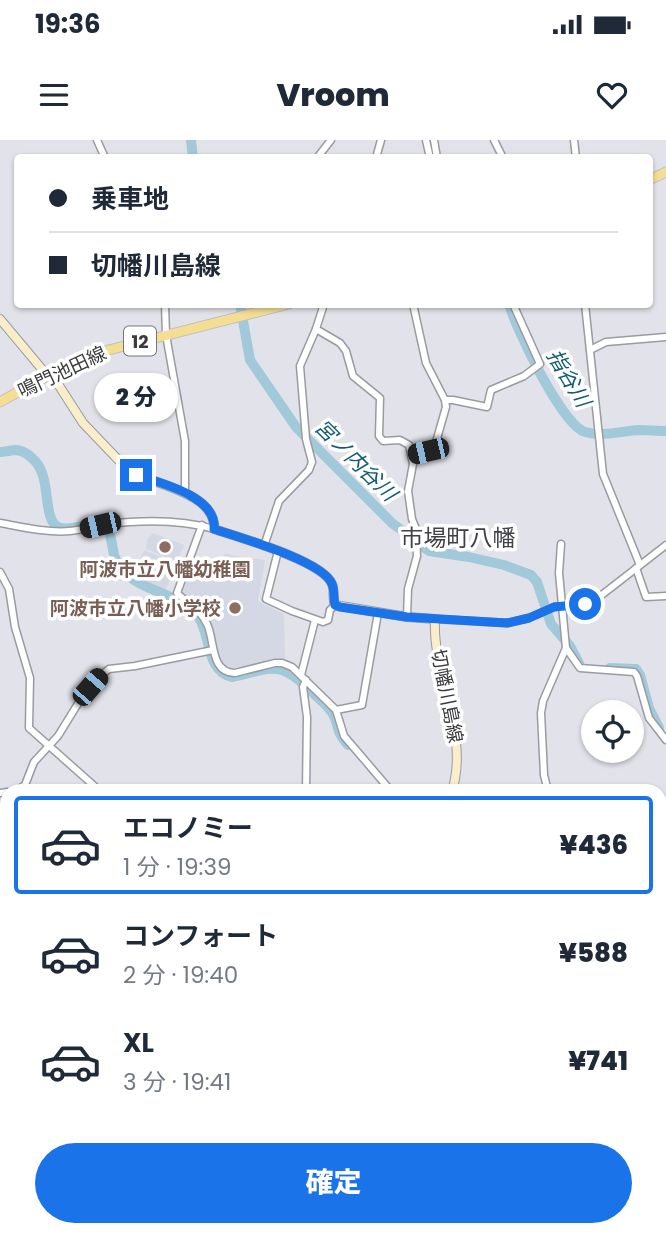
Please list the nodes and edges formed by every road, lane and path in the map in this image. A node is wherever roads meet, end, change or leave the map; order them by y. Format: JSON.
{"nodes":[{"id":1,"x":331,"y":140,"type":"edge"},
{"id":2,"x":320,"y":154,"type":"edge"},
{"id":3,"x":165,"y":308,"type":"edge"},
{"id":4,"x":273,"y":308,"type":"edge"},
{"id":5,"x":323,"y":308,"type":"edge"},
{"id":6,"x":414,"y":308,"type":"edge"},
{"id":7,"x":515,"y":308,"type":"edge"},
{"id":8,"x":585,"y":308,"type":"edge"},
{"id":9,"x":0,"y":320,"type":"edge"},
{"id":10,"x":316,"y":329,"type":"junction"},
{"id":11,"x":166,"y":335,"type":"junction"},
{"id":12,"x":666,"y":337,"type":"edge"},
{"id":13,"x":590,"y":350,"type":"junction"},
{"id":14,"x":49,"y":375,"type":"junction"},
{"id":15,"x":445,"y":401,"type":"junction"},
{"id":16,"x":0,"y":402,"type":"edge"},
{"id":17,"x":412,"y":455,"type":"junction"},
{"id":18,"x":185,"y":492,"type":"junction"},
{"id":19,"x":202,"y":525,"type":"junction"},
{"id":20,"x":0,"y":526,"type":"edge"},
{"id":21,"x":214,"y":529,"type":"junction"},
{"id":22,"x":561,"y":544,"type":"dead end"},
{"id":23,"x":666,"y":545,"type":"edge"},
{"id":24,"x":264,"y":546,"type":"junction"},
{"id":25,"x":278,"y":551,"type":"junction"},
{"id":26,"x":638,"y":566,"type":"junction"},
{"id":27,"x":0,"y":572,"type":"edge"},
{"id":28,"x":666,"y":596,"type":"edge"},
{"id":29,"x":335,"y":605,"type":"junction"},
{"id":30,"x":562,"y":606,"type":"junction"},
{"id":31,"x":378,"y":613,"type":"junction"},
{"id":32,"x":407,"y":617,"type":"junction"},
{"id":33,"x":435,"y":619,"type":"junction"},
{"id":34,"x":315,"y":620,"type":"junction"},
{"id":35,"x":566,"y":643,"type":"junction"},
{"id":36,"x":213,"y":650,"type":"junction"},
{"id":37,"x":304,"y":680,"type":"junction"},
{"id":38,"x":335,"y":710,"type":"junction"},
{"id":39,"x":666,"y":740,"type":"edge"},
{"id":40,"x":48,"y":747,"type":"junction"},
{"id":41,"x":25,"y":784,"type":"edge"},
{"id":42,"x":94,"y":784,"type":"edge"},
{"id":43,"x":306,"y":784,"type":"edge"},
{"id":44,"x":385,"y":784,"type":"edge"},
{"id":45,"x":453,"y":784,"type":"edge"},
{"id":46,"x":546,"y":784,"type":"edge"}],
"edges":[{"from":1,"to":2,"type":"street"},
{"from":3,"to":11,"type":"street"},
{"from":4,"to":11,"type":"main road","name":"鳴門池田線","number":"12"},
{"from":5,"to":10,"type":"street"},
{"from":6,"to":15,"type":"street"},
{"from":7,"to":15,"type":"street"},
{"from":8,"to":13,"type":"street"},
{"from":9,"to":14,"type":"main road"},
{"from":10,"to":17,"type":"street"},
{"from":10,"to":24,"type":"street"},
{"from":11,"to":14,"type":"main road","name":"鳴門池田線","number":"12"},
{"from":11,"to":18,"type":"street"},
{"from":12,"to":13,"type":"street"},
{"from":13,"to":26,"type":"street"},
{"from":14,"to":16,"type":"main road","name":"鳴門池田線","number":"12"},
{"from":14,"to":18,"type":"main road"},
{"from":15,"to":17,"type":"street"},
{"from":17,"to":32,"type":"street"},
{"from":18,"to":21,"type":"main road"},
{"from":19,"to":20,"type":"street"},
{"from":19,"to":21,"type":"street"},
{"from":19,"to":36,"type":"street"},
{"from":21,"to":24,"type":"main road"},
{"from":22,"to":30,"type":"street"},
{"from":23,"to":26,"type":"street"},
{"from":24,"to":25,"type":"main road"},
{"from":25,"to":29,"type":"main road"},
{"from":25,"to":34,"type":"street"},
{"from":26,"to":28,"type":"street"},
{"from":26,"to":30,"type":"street"},
{"from":27,"to":40,"type":"street"},
{"from":29,"to":31,"type":"main road"},
{"from":29,"to":34,"type":"street"},
{"from":30,"to":33,"type":"street"},
{"from":30,"to":35,"type":"street"},
{"from":31,"to":32,"type":"main road"},
{"from":31,"to":38,"type":"street"},
{"from":32,"to":33,"type":"main road"},
{"from":33,"to":45,"type":"main road","name":"切幡川島線"},
{"from":34,"to":37,"type":"street"},
{"from":35,"to":39,"type":"street"},
{"from":35,"to":46,"type":"street"},
{"from":36,"to":37,"type":"street"},
{"from":36,"to":40,"type":"street"},
{"from":37,"to":38,"type":"street"},
{"from":37,"to":43,"type":"street"},
{"from":38,"to":44,"type":"street"},
{"from":40,"to":41,"type":"street"},
{"from":40,"to":42,"type":"street"}]}
